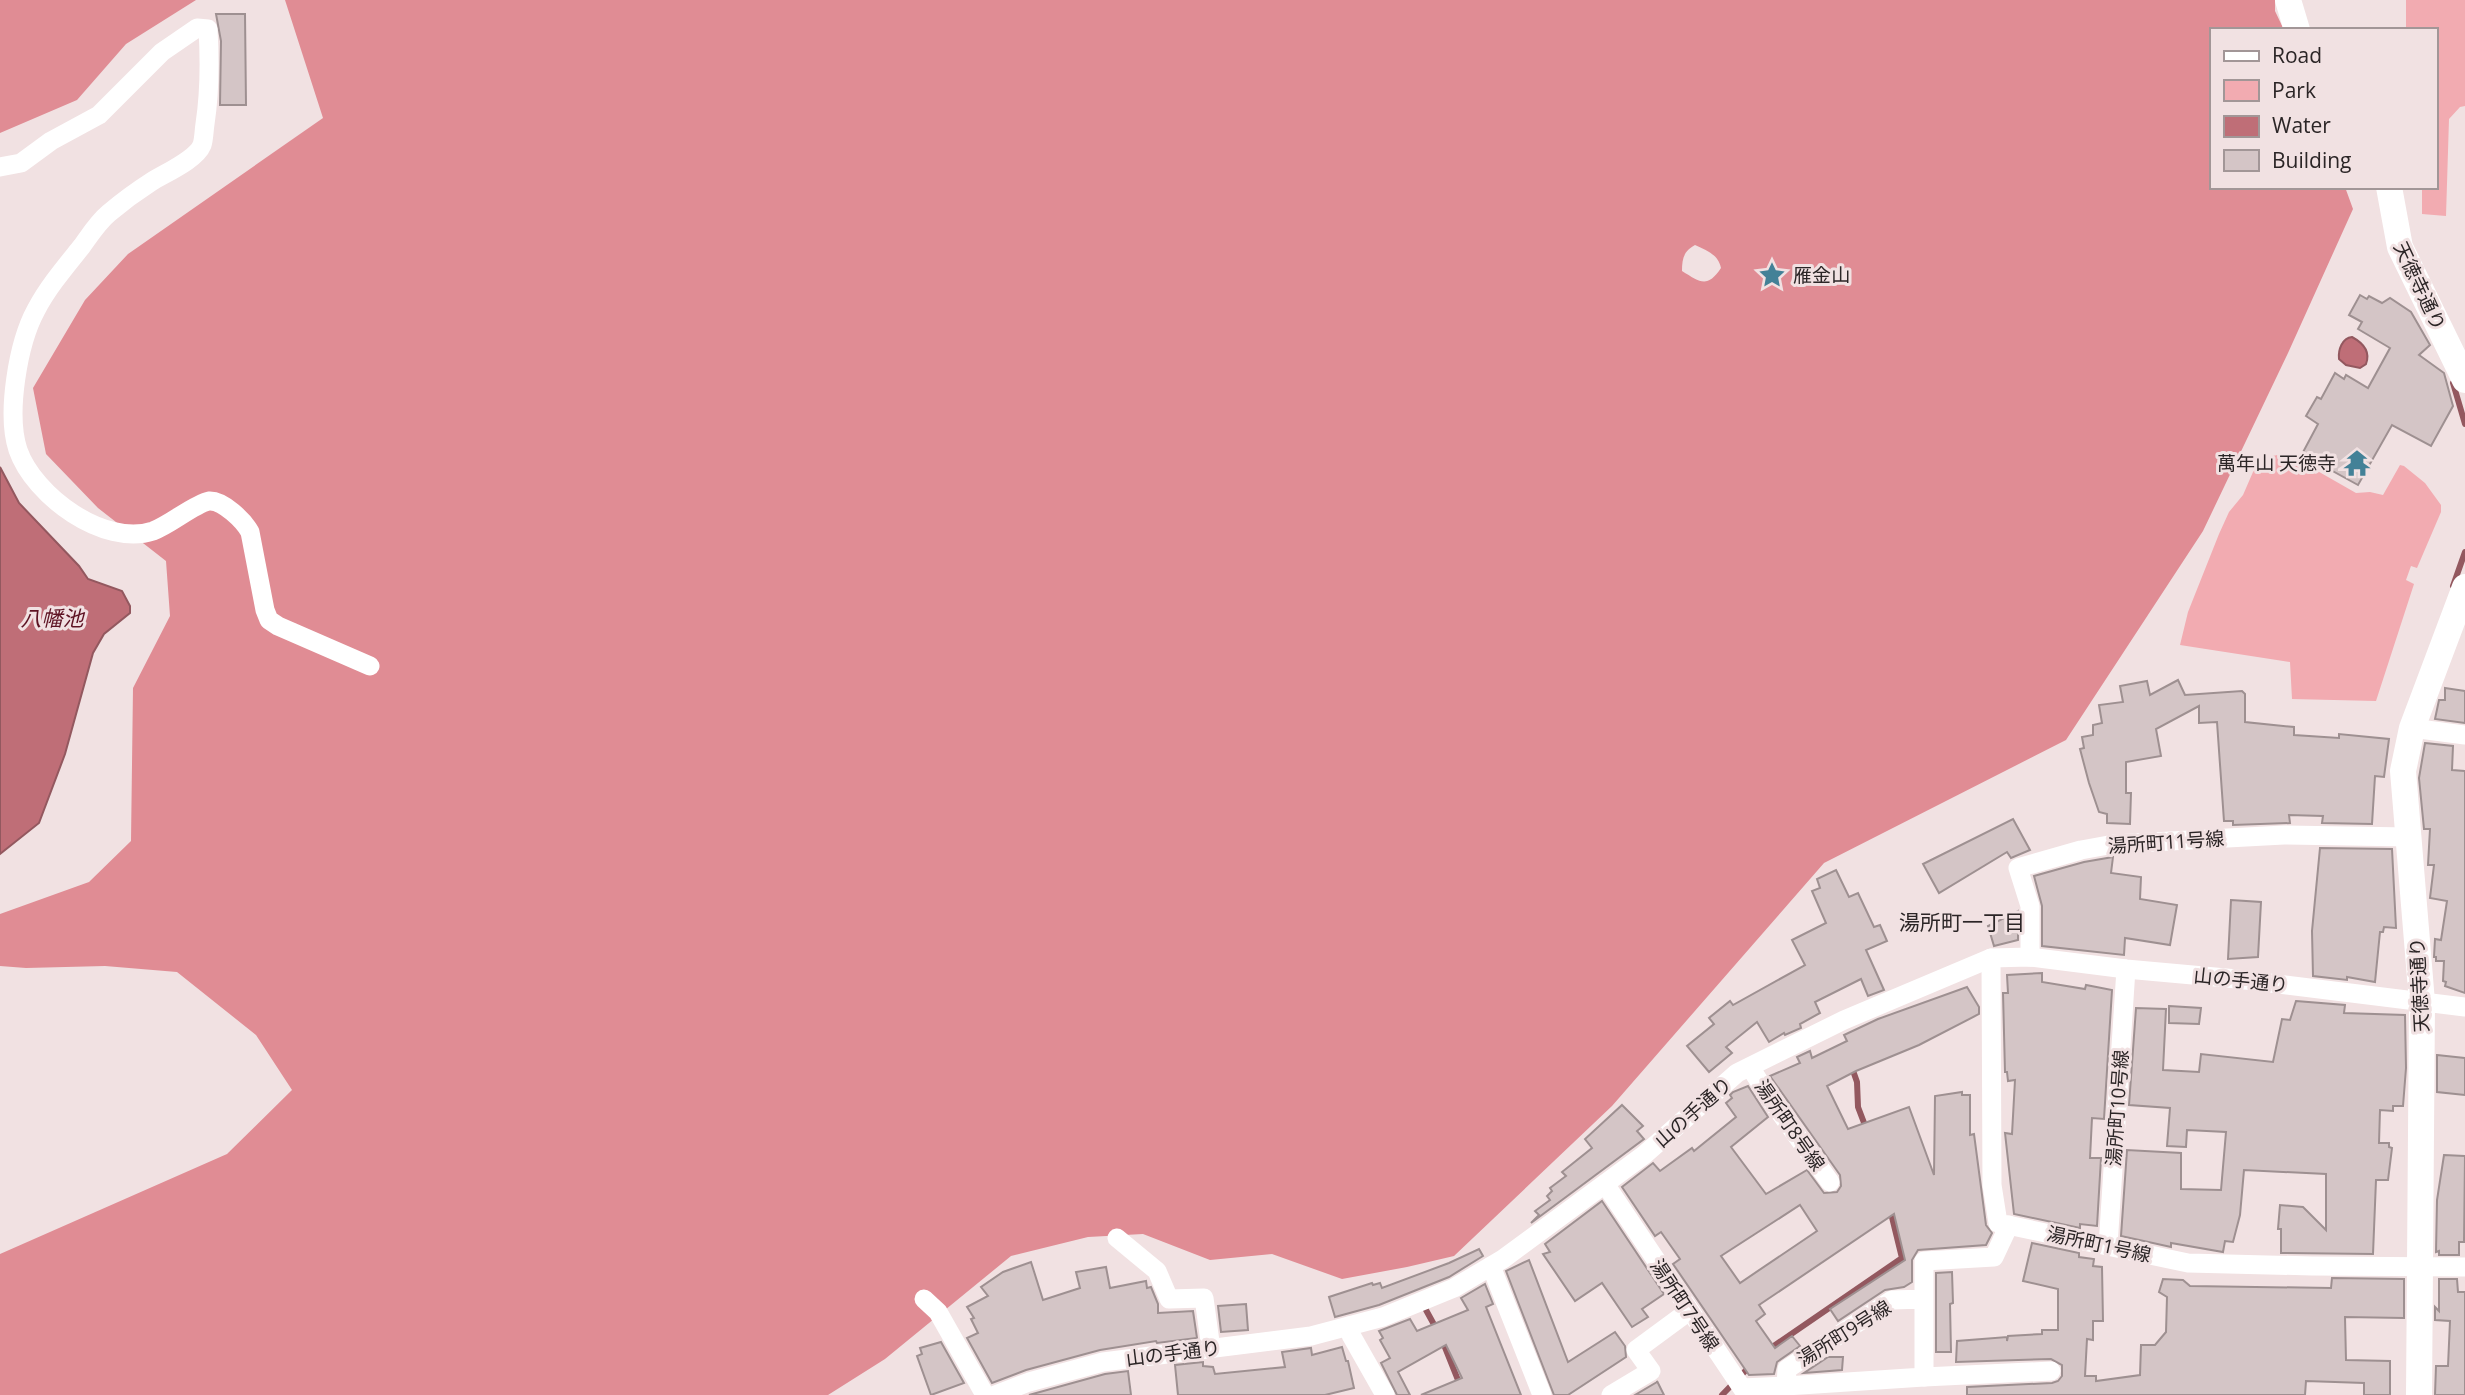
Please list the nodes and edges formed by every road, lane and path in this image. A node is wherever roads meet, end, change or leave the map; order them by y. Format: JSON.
{"nodes":[{"id":1,"x":2288,"y":0,"type":"edge"},
{"id":2,"x":2296,"y":28,"type":"edge"},
{"id":3,"x":0,"y":167,"type":"edge"},
{"id":4,"x":2389,"y":189,"type":"edge"},
{"id":5,"x":2465,"y":380,"type":"edge"},
{"id":6,"x":2465,"y":587,"type":"edge"},
{"id":7,"x":370,"y":666,"type":"dead end"},
{"id":8,"x":2412,"y":728,"type":"junction"},
{"id":9,"x":2465,"y":735,"type":"edge"},
{"id":10,"x":2409,"y":837,"type":"junction"},
{"id":11,"x":2030,"y":957,"type":"junction"},
{"id":12,"x":1991,"y":958,"type":"junction"},
{"id":13,"x":2126,"y":969,"type":"junction"},
{"id":14,"x":2422,"y":1002,"type":"junction"},
{"id":15,"x":2465,"y":1007,"type":"edge"},
{"id":16,"x":1750,"y":1067,"type":"junction"},
{"id":17,"x":1830,"y":1182,"type":"dead end"},
{"id":18,"x":1605,"y":1184,"type":"junction"},
{"id":19,"x":2009,"y":1225,"type":"junction"},
{"id":20,"x":1117,"y":1238,"type":"dead end"},
{"id":21,"x":2108,"y":1247,"type":"junction"},
{"id":22,"x":1491,"y":1266,"type":"junction"},
{"id":23,"x":2419,"y":1267,"type":"junction"},
{"id":24,"x":2465,"y":1267,"type":"edge"},
{"id":25,"x":925,"y":1299,"type":"dead end"},
{"id":26,"x":1924,"y":1299,"type":"junction"},
{"id":27,"x":1689,"y":1311,"type":"junction"},
{"id":28,"x":1349,"y":1326,"type":"junction"},
{"id":29,"x":1211,"y":1349,"type":"junction"},
{"id":30,"x":2051,"y":1371,"type":"dead end"},
{"id":31,"x":1924,"y":1377,"type":"junction"},
{"id":32,"x":1786,"y":1386,"type":"junction"},
{"id":33,"x":985,"y":1395,"type":"edge"},
{"id":34,"x":995,"y":1395,"type":"edge"},
{"id":35,"x":1385,"y":1395,"type":"edge"},
{"id":36,"x":1542,"y":1395,"type":"edge"},
{"id":37,"x":1611,"y":1395,"type":"edge"},
{"id":38,"x":2419,"y":1395,"type":"edge"}],
"edges":[{"from":1,"to":2,"type":"street"},
{"from":3,"to":7,"type":"street"},
{"from":4,"to":5,"type":"street","name":"天徳寺通り"},
{"from":6,"to":8,"type":"street","name":"天徳寺通り"},
{"from":8,"to":9,"type":"street"},
{"from":8,"to":10,"type":"street","name":"天徳寺通り"},
{"from":10,"to":11,"type":"street","name":"湯所町11号線"},
{"from":10,"to":14,"type":"street","name":"天徳寺通り"},
{"from":11,"to":12,"type":"street","name":"山の手通り"},
{"from":11,"to":13,"type":"street","name":"山の手通り"},
{"from":12,"to":16,"type":"street","name":"山の手通り"},
{"from":12,"to":19,"type":"street"},
{"from":13,"to":14,"type":"street","name":"山の手通り"},
{"from":13,"to":21,"type":"street","name":"湯所町10号線"},
{"from":14,"to":15,"type":"street","name":"山の手通り"},
{"from":14,"to":23,"type":"street","name":"天徳寺通り"},
{"from":16,"to":17,"type":"street","name":"湯所町8号線"},
{"from":16,"to":18,"type":"street","name":"山の手通り"},
{"from":18,"to":22,"type":"street","name":"山の手通り"},
{"from":18,"to":27,"type":"street","name":"湯所町7号線"},
{"from":19,"to":21,"type":"street","name":"湯所町1号線"},
{"from":19,"to":26,"type":"street","name":"湯所町9号線"},
{"from":20,"to":29,"type":"street"},
{"from":21,"to":23,"type":"street","name":"湯所町1号線"},
{"from":22,"to":28,"type":"street","name":"山の手通り"},
{"from":22,"to":36,"type":"street"},
{"from":23,"to":24,"type":"street","name":"湯所町1号線"},
{"from":23,"to":38,"type":"street","name":"天徳寺通り"},
{"from":25,"to":33,"type":"street"},
{"from":26,"to":31,"type":"street","name":"湯所町9号線"},
{"from":26,"to":32,"type":"street","name":"湯所町9号線"},
{"from":27,"to":32,"type":"street","name":"湯所町7号線"},
{"from":27,"to":37,"type":"street"},
{"from":28,"to":29,"type":"street","name":"山の手通り"},
{"from":28,"to":35,"type":"street"},
{"from":29,"to":34,"type":"street","name":"山の手通り"},
{"from":30,"to":31,"type":"street"},
{"from":31,"to":32,"type":"street","name":"湯所町9号線"}]}
